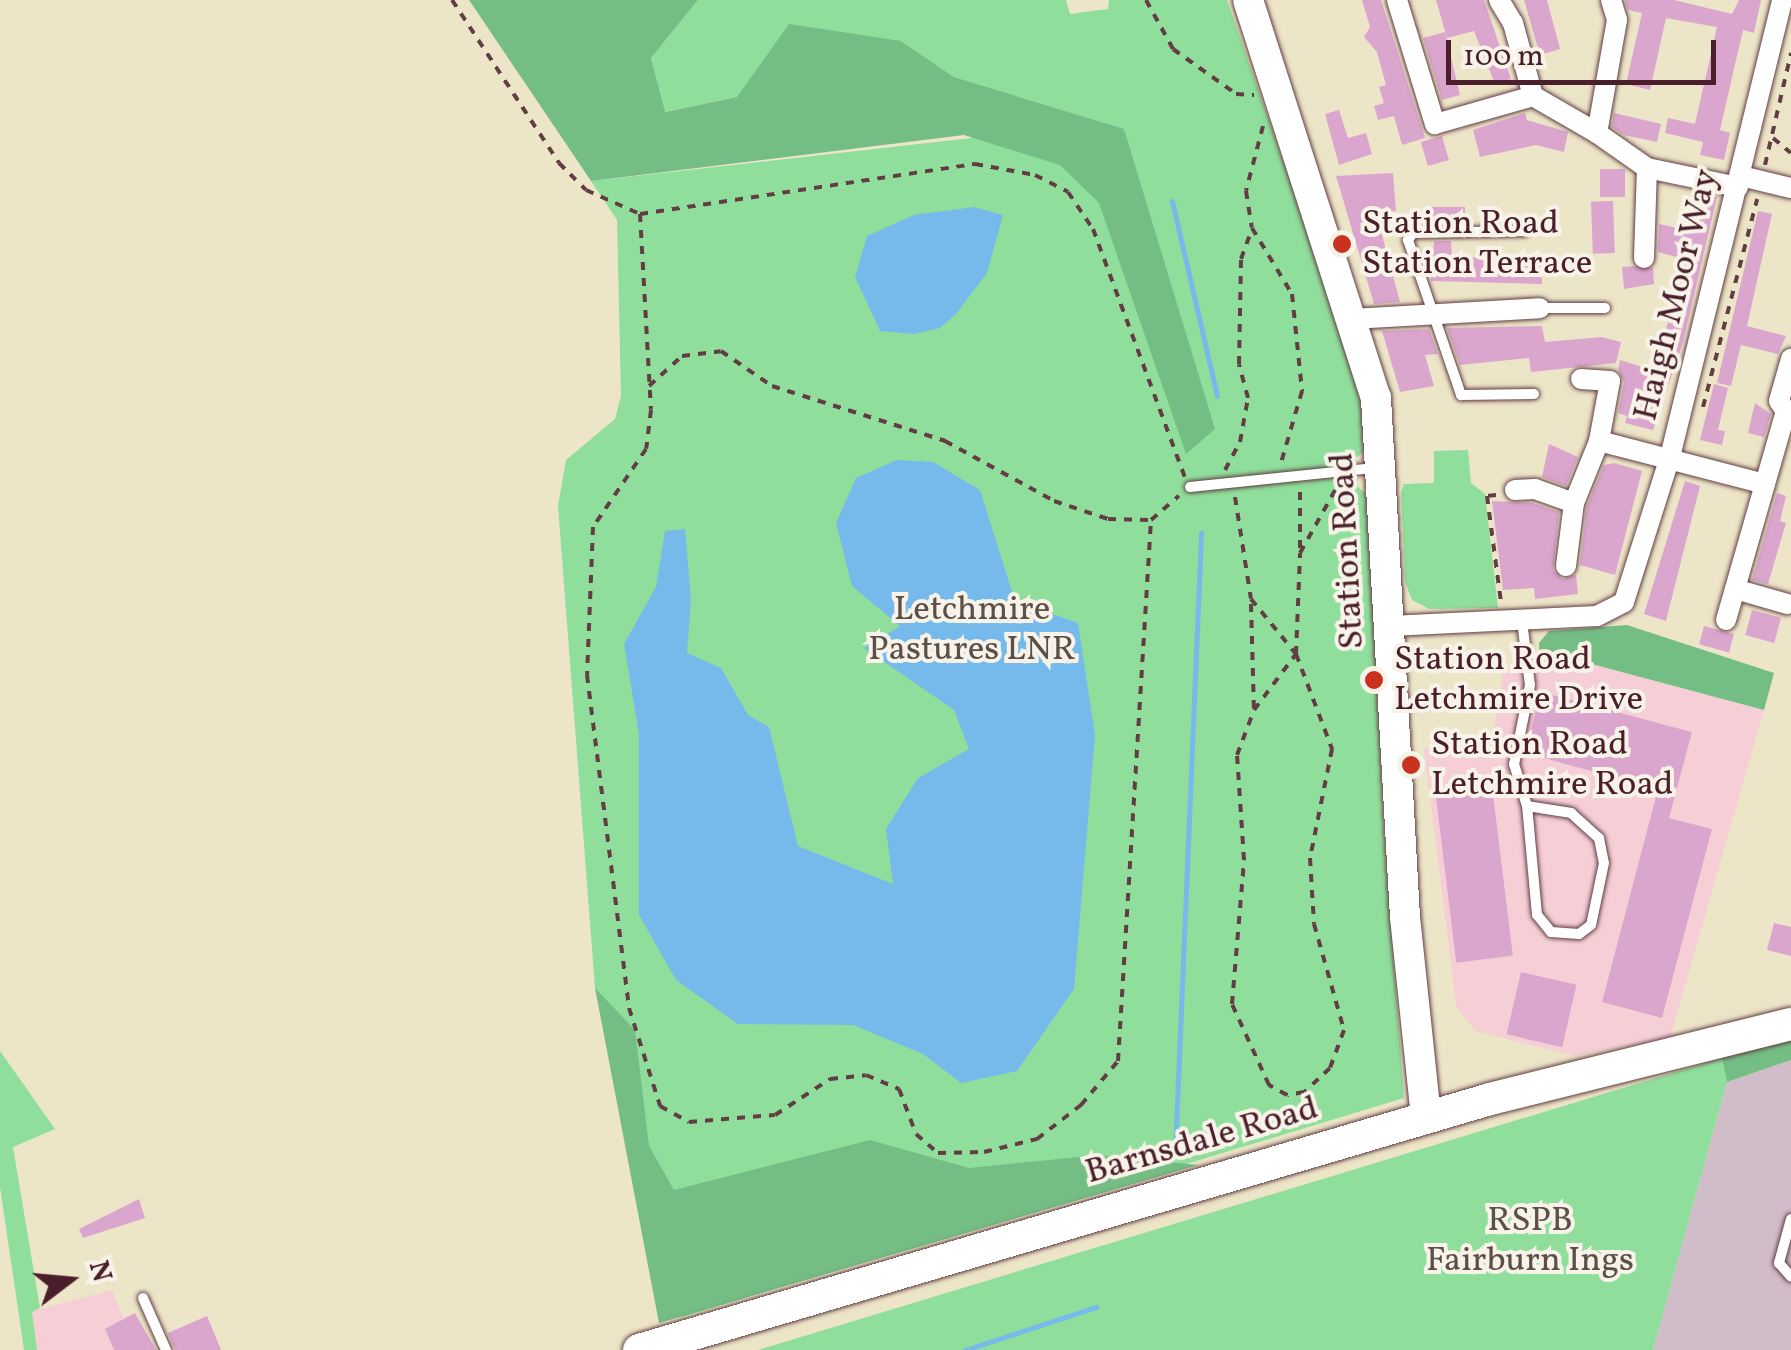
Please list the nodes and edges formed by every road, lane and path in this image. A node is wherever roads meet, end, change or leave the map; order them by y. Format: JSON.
{"nodes":[{"id":1,"x":452,"y":0,"type":"edge"},
{"id":2,"x":1146,"y":0,"type":"edge"},
{"id":3,"x":1248,"y":0,"type":"edge"},
{"id":4,"x":1397,"y":0,"type":"edge"},
{"id":5,"x":1499,"y":0,"type":"edge"},
{"id":6,"x":1612,"y":0,"type":"edge"},
{"id":7,"x":1782,"y":0,"type":"edge"},
{"id":8,"x":1280,"y":96,"type":"junction"},
{"id":9,"x":1533,"y":96,"type":"junction"},
{"id":10,"x":1598,"y":133,"type":"junction"},
{"id":11,"x":1773,"y":138,"type":"dead end"},
{"id":12,"x":1791,"y":154,"type":"edge"},
{"id":13,"x":1647,"y":168,"type":"junction"},
{"id":14,"x":1740,"y":181,"type":"junction"},
{"id":15,"x":1791,"y":188,"type":"edge"},
{"id":16,"x":640,"y":214,"type":"junction"},
{"id":17,"x":1252,"y":228,"type":"junction"},
{"id":18,"x":1524,"y":231,"type":"dead end"},
{"id":19,"x":1644,"y":258,"type":"dead end"},
{"id":20,"x":1540,"y":308,"type":"joint"},
{"id":21,"x":1606,"y":308,"type":"dead end"},
{"id":22,"x":1432,"y":313,"type":"junction"},
{"id":23,"x":1352,"y":319,"type":"junction"},
{"id":24,"x":1791,"y":359,"type":"edge"},
{"id":25,"x":1580,"y":379,"type":"dead end"},
{"id":26,"x":649,"y":386,"type":"junction"},
{"id":27,"x":1534,"y":394,"type":"dead end"},
{"id":28,"x":1787,"y":421,"type":"edge"},
{"id":29,"x":1599,"y":441,"type":"junction"},
{"id":30,"x":1670,"y":458,"type":"junction"},
{"id":31,"x":1381,"y":468,"type":"junction"},
{"id":32,"x":1344,"y":472,"type":"junction"},
{"id":33,"x":1300,"y":476,"type":"junction"},
{"id":34,"x":1278,"y":478,"type":"junction"},
{"id":35,"x":1233,"y":482,"type":"junction"},
{"id":36,"x":1765,"y":484,"type":"junction"},
{"id":37,"x":1210,"y":485,"type":"junction"},
{"id":38,"x":1190,"y":487,"type":"junction"},
{"id":39,"x":1516,"y":490,"type":"joint"},
{"id":40,"x":1574,"y":502,"type":"junction"},
{"id":41,"x":1151,"y":520,"type":"junction"},
{"id":42,"x":1300,"y":553,"type":"junction"},
{"id":43,"x":1566,"y":566,"type":"dead end"},
{"id":44,"x":1735,"y":590,"type":"junction"},
{"id":45,"x":1251,"y":599,"type":"junction"},
{"id":46,"x":1786,"y":604,"type":"dead end"},
{"id":47,"x":1726,"y":620,"type":"dead end"},
{"id":48,"x":1513,"y":622,"type":"junction"},
{"id":49,"x":1390,"y":626,"type":"junction"},
{"id":50,"x":1296,"y":654,"type":"junction"},
{"id":51,"x":1254,"y":710,"type":"junction"},
{"id":52,"x":1527,"y":806,"type":"junction"},
{"id":53,"x":1791,"y":1024,"type":"edge"},
{"id":54,"x":1426,"y":1117,"type":"junction"},
{"id":55,"x":1791,"y":1219,"type":"edge"},
{"id":56,"x":1791,"y":1277,"type":"edge"},
{"id":57,"x":142,"y":1298,"type":"dead end"},
{"id":58,"x":166,"y":1350,"type":"edge"},
{"id":59,"x":639,"y":1350,"type":"edge"}],
"edges":[{"from":1,"to":16,"type":"path"},
{"from":2,"to":8,"type":"path"},
{"from":3,"to":8,"type":"street","name":"Station Road"},
{"from":4,"to":9,"type":"street"},
{"from":5,"to":9,"type":"street"},
{"from":6,"to":10,"type":"street"},
{"from":7,"to":14,"type":"street","name":"Haigh Moor Way"},
{"from":8,"to":17,"type":"path"},
{"from":8,"to":23,"type":"street","name":"Station Road"},
{"from":9,"to":10,"type":"street"},
{"from":10,"to":13,"type":"street"},
{"from":11,"to":12,"type":"path"},
{"from":13,"to":14,"type":"street"},
{"from":13,"to":19,"type":"street"},
{"from":14,"to":15,"type":"street"},
{"from":14,"to":30,"type":"street","name":"Haigh Moor Way"},
{"from":16,"to":26,"type":"path"},
{"from":16,"to":38,"type":"path"},
{"from":17,"to":34,"type":"path"},
{"from":17,"to":37,"type":"path"},
{"from":18,"to":22,"type":"lane"},
{"from":20,"to":21,"type":"lane"},
{"from":20,"to":22,"type":"street"},
{"from":22,"to":23,"type":"street"},
{"from":22,"to":27,"type":"lane"},
{"from":23,"to":31,"type":"street","name":"Station Road"},
{"from":24,"to":28,"type":"street"},
{"from":25,"to":29,"type":"street"},
{"from":26,"to":41,"type":"path"},
{"from":26,"to":41,"type":"path"},
{"from":28,"to":36,"type":"street"},
{"from":29,"to":30,"type":"street"},
{"from":29,"to":40,"type":"street"},
{"from":30,"to":36,"type":"street"},
{"from":30,"to":48,"type":"street","name":"Haigh Moor Way"},
{"from":31,"to":32,"type":"lane"},
{"from":31,"to":49,"type":"street","name":"Station Road"},
{"from":32,"to":33,"type":"lane"},
{"from":32,"to":42,"type":"path"},
{"from":33,"to":34,"type":"lane"},
{"from":33,"to":42,"type":"path"},
{"from":34,"to":35,"type":"lane"},
{"from":35,"to":37,"type":"lane"},
{"from":35,"to":45,"type":"path"},
{"from":36,"to":44,"type":"street"},
{"from":37,"to":38,"type":"lane"},
{"from":38,"to":41,"type":"path"},
{"from":39,"to":40,"type":"street"},
{"from":39,"to":48,"type":"path"},
{"from":40,"to":43,"type":"street"},
{"from":42,"to":50,"type":"path"},
{"from":44,"to":46,"type":"street"},
{"from":44,"to":47,"type":"street"},
{"from":45,"to":50,"type":"path"},
{"from":45,"to":51,"type":"path"},
{"from":48,"to":49,"type":"street"},
{"from":48,"to":52,"type":"lane"},
{"from":49,"to":54,"type":"street","name":"Station Road"},
{"from":50,"to":51,"type":"path"},
{"from":50,"to":51,"type":"path"},
{"from":52,"to":52,"type":"lane"},
{"from":53,"to":54,"type":"main road","name":"Barnsdale Road"},
{"from":54,"to":59,"type":"main road","name":"Barnsdale Road"},
{"from":55,"to":56,"type":"lane"},
{"from":57,"to":58,"type":"lane"}]}
